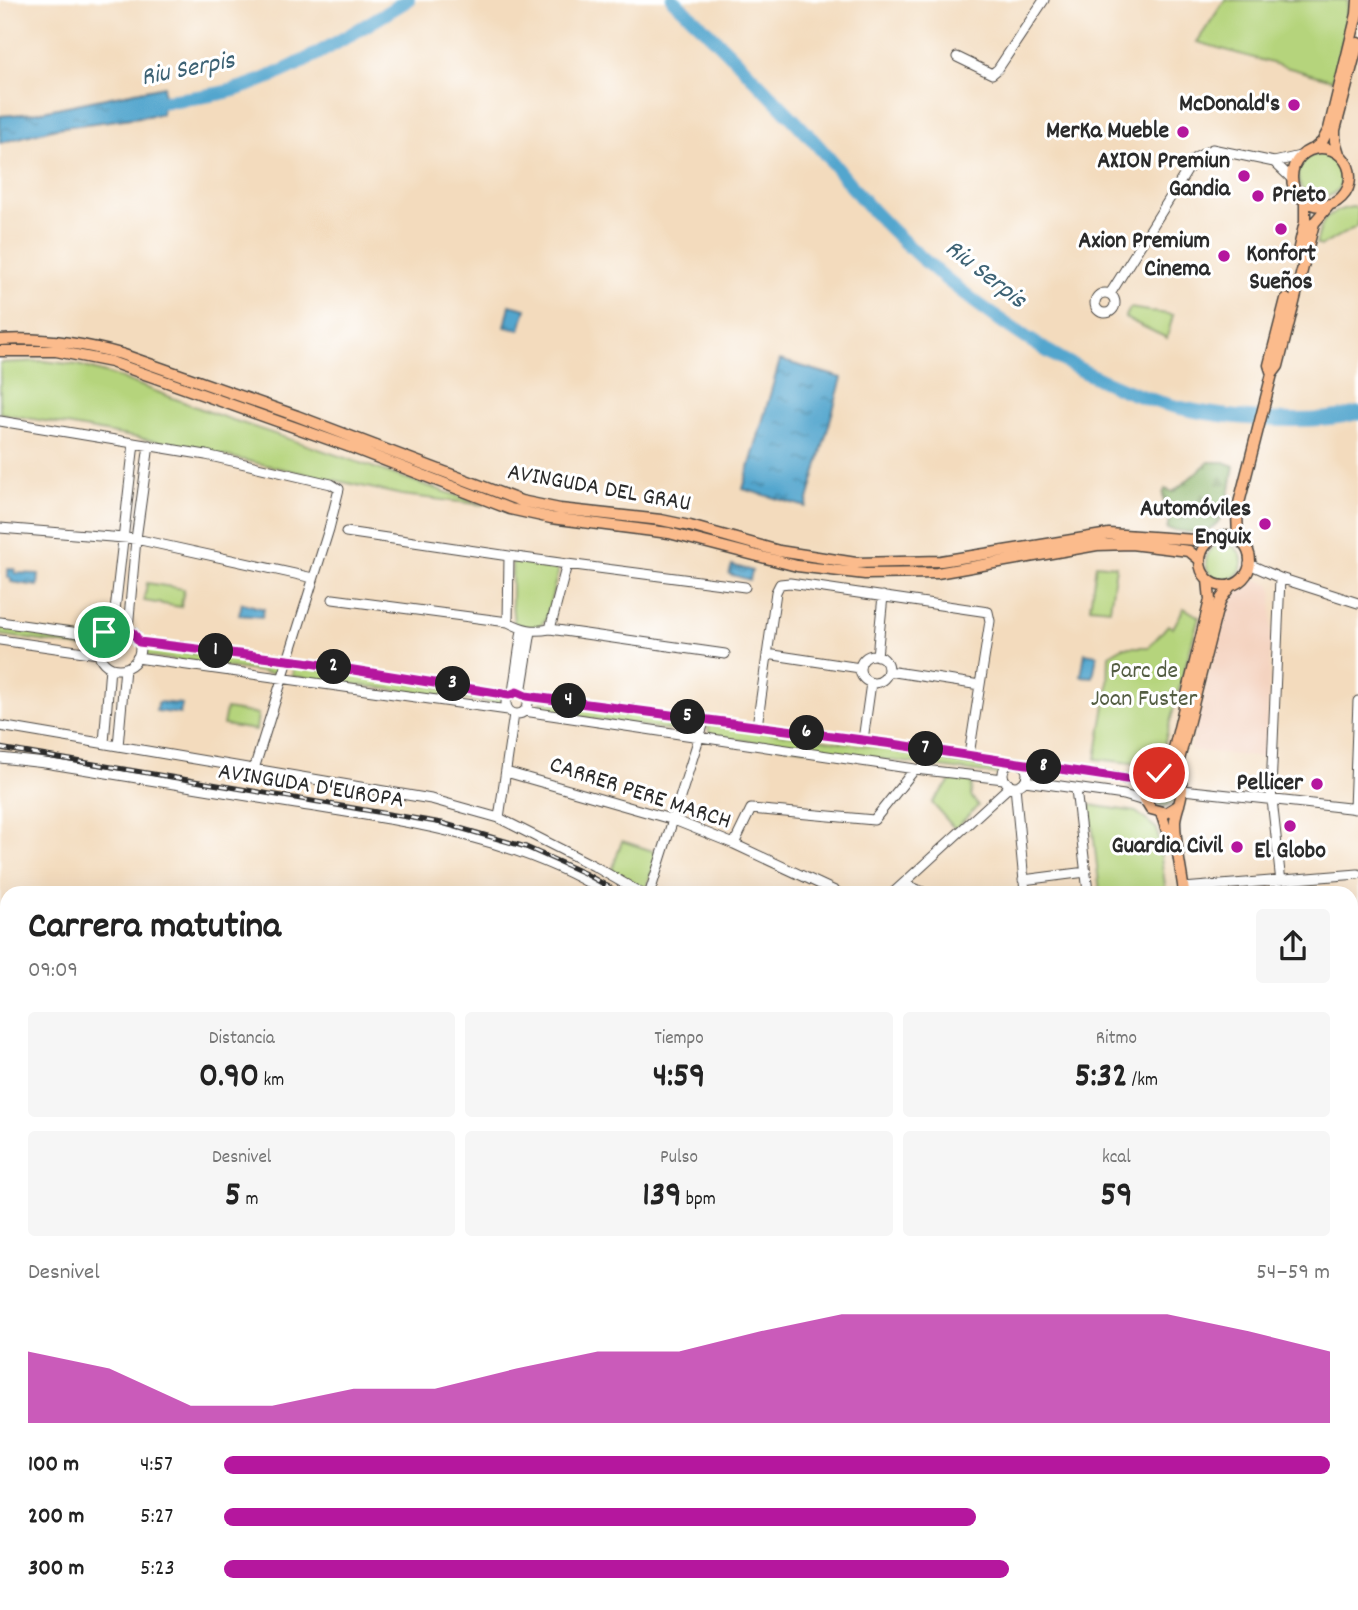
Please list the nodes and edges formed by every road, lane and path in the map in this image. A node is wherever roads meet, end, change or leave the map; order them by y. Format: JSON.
{"nodes":[{"id":1,"x":1044,"y":0,"type":"edge"},
{"id":2,"x":1357,"y":0,"type":"edge"},
{"id":3,"x":1358,"y":43,"type":"edge"},
{"id":4,"x":957,"y":57,"type":"dead end"},
{"id":5,"x":1315,"y":148,"type":"junction"},
{"id":6,"x":1339,"y":154,"type":"junction"},
{"id":7,"x":1300,"y":156,"type":"junction"},
{"id":8,"x":1274,"y":162,"type":"junction"},
{"id":9,"x":1292,"y":179,"type":"junction"},
{"id":10,"x":1305,"y":201,"type":"junction"},
{"id":11,"x":1330,"y":204,"type":"junction"},
{"id":12,"x":1110,"y":294,"type":"dead end"},
{"id":13,"x":0,"y":340,"type":"edge"},
{"id":14,"x":0,"y":351,"type":"edge"},
{"id":15,"x":1272,"y":374,"type":"junction"},
{"id":16,"x":0,"y":421,"type":"edge"},
{"id":17,"x":134,"y":443,"type":"junction"},
{"id":18,"x":149,"y":445,"type":"junction"},
{"id":19,"x":1237,"y":514,"type":"junction"},
{"id":20,"x":0,"y":528,"type":"edge"},
{"id":21,"x":346,"y":532,"type":"dead end"},
{"id":22,"x":122,"y":538,"type":"junction"},
{"id":23,"x":136,"y":539,"type":"junction"},
{"id":24,"x":1212,"y":540,"type":"junction"},
{"id":25,"x":1238,"y":540,"type":"junction"},
{"id":26,"x":509,"y":556,"type":"junction"},
{"id":27,"x":1200,"y":560,"type":"junction"},
{"id":28,"x":567,"y":564,"type":"junction"},
{"id":29,"x":1249,"y":564,"type":"junction"},
{"id":30,"x":313,"y":578,"type":"junction"},
{"id":31,"x":1280,"y":578,"type":"junction"},
{"id":32,"x":1208,"y":580,"type":"junction"},
{"id":33,"x":1231,"y":585,"type":"junction"},
{"id":34,"x":744,"y":587,"type":"dead end"},
{"id":35,"x":883,"y":596,"type":"junction"},
{"id":36,"x":333,"y":599,"type":"dead end"},
{"id":37,"x":1358,"y":603,"type":"edge"},
{"id":38,"x":0,"y":622,"type":"edge"},
{"id":39,"x":508,"y":622,"type":"junction"},
{"id":40,"x":113,"y":628,"type":"junction"},
{"id":41,"x":128,"y":629,"type":"junction"},
{"id":42,"x":550,"y":629,"type":"junction"},
{"id":43,"x":527,"y":630,"type":"junction"},
{"id":44,"x":101,"y":636,"type":"junction"},
{"id":45,"x":0,"y":640,"type":"edge"},
{"id":46,"x":139,"y":642,"type":"junction"},
{"id":47,"x":98,"y":654,"type":"junction"},
{"id":48,"x":725,"y":654,"type":"dead end"},
{"id":49,"x":767,"y":654,"type":"junction"},
{"id":50,"x":877,"y":656,"type":"junction"},
{"id":51,"x":137,"y":658,"type":"junction"},
{"id":52,"x":289,"y":660,"type":"junction"},
{"id":53,"x":110,"y":667,"type":"junction"},
{"id":54,"x":125,"y":668,"type":"junction"},
{"id":55,"x":860,"y":668,"type":"junction"},
{"id":56,"x":888,"y":671,"type":"junction"},
{"id":57,"x":283,"y":679,"type":"junction"},
{"id":58,"x":871,"y":683,"type":"junction"},
{"id":59,"x":981,"y":685,"type":"junction"},
{"id":60,"x":517,"y":694,"type":"junction"},
{"id":61,"x":1358,"y":701,"type":"edge"},
{"id":62,"x":515,"y":712,"type":"junction"},
{"id":63,"x":705,"y":719,"type":"junction"},
{"id":64,"x":0,"y":726,"type":"edge"},
{"id":65,"x":757,"y":726,"type":"junction"},
{"id":66,"x":700,"y":738,"type":"junction"},
{"id":67,"x":863,"y":740,"type":"junction"},
{"id":68,"x":104,"y":743,"type":"junction"},
{"id":69,"x":118,"y":746,"type":"junction"},
{"id":70,"x":969,"y":755,"type":"junction"},
{"id":71,"x":0,"y":758,"type":"edge"},
{"id":72,"x":1011,"y":763,"type":"junction"},
{"id":73,"x":1022,"y":764,"type":"junction"},
{"id":74,"x":254,"y":769,"type":"junction"},
{"id":75,"x":915,"y":769,"type":"junction"},
{"id":76,"x":506,"y":772,"type":"junction"},
{"id":77,"x":1166,"y":773,"type":"junction"},
{"id":78,"x":1177,"y":778,"type":"junction"},
{"id":79,"x":1148,"y":779,"type":"junction"},
{"id":80,"x":1025,"y":781,"type":"junction"},
{"id":81,"x":1010,"y":784,"type":"junction"},
{"id":82,"x":1076,"y":789,"type":"junction"},
{"id":83,"x":1183,"y":790,"type":"junction"},
{"id":84,"x":1271,"y":800,"type":"junction"},
{"id":85,"x":1144,"y":801,"type":"junction"},
{"id":86,"x":1179,"y":805,"type":"junction"},
{"id":87,"x":1356,"y":809,"type":"edge"},
{"id":88,"x":1161,"y":813,"type":"junction"},
{"id":89,"x":499,"y":818,"type":"junction"},
{"id":90,"x":674,"y":820,"type":"junction"},
{"id":91,"x":734,"y":844,"type":"junction"},
{"id":92,"x":1086,"y":872,"type":"junction"},
{"id":93,"x":1358,"y":874,"type":"edge"},
{"id":94,"x":1023,"y":880,"type":"junction"},
{"id":95,"x":1279,"y":881,"type":"junction"},
{"id":96,"x":905,"y":884,"type":"junction"},
{"id":97,"x":593,"y":886,"type":"edge"},
{"id":98,"x":629,"y":886,"type":"edge"},
{"id":99,"x":652,"y":886,"type":"edge"},
{"id":100,"x":824,"y":886,"type":"edge"},
{"id":101,"x":902,"y":886,"type":"edge"},
{"id":102,"x":910,"y":886,"type":"edge"},
{"id":103,"x":1024,"y":886,"type":"edge"},
{"id":104,"x":1087,"y":886,"type":"edge"},
{"id":105,"x":1180,"y":886,"type":"edge"},
{"id":106,"x":1181,"y":886,"type":"edge"},
{"id":107,"x":1230,"y":886,"type":"edge"},
{"id":108,"x":1280,"y":886,"type":"edge"}],
"edges":[{"from":1,"to":4,"type":"street"},
{"from":2,"to":5,"type":"main road"},
{"from":3,"to":6,"type":"main road"},
{"from":5,"to":6,"type":"main road"},
{"from":5,"to":7,"type":"main road"},
{"from":6,"to":11,"type":"main road"},
{"from":7,"to":8,"type":"street"},
{"from":7,"to":9,"type":"main road"},
{"from":8,"to":9,"type":"street"},
{"from":8,"to":12,"type":"street"},
{"from":9,"to":10,"type":"main road"},
{"from":10,"to":11,"type":"main road"},
{"from":10,"to":15,"type":"main road"},
{"from":11,"to":15,"type":"main road"},
{"from":13,"to":24,"type":"main road","name":"AVINGUDA DEL GRAU"},
{"from":14,"to":27,"type":"main road","name":"AVINGUDA DEL GRAU"},
{"from":15,"to":19,"type":"main road"},
{"from":16,"to":17,"type":"street"},
{"from":17,"to":18,"type":"street"},
{"from":17,"to":22,"type":"street"},
{"from":18,"to":23,"type":"street"},
{"from":18,"to":30,"type":"street"},
{"from":19,"to":24,"type":"main road"},
{"from":19,"to":25,"type":"main road"},
{"from":20,"to":22,"type":"street"},
{"from":21,"to":26,"type":"street"},
{"from":22,"to":23,"type":"street"},
{"from":22,"to":40,"type":"street"},
{"from":23,"to":30,"type":"street"},
{"from":23,"to":41,"type":"street"},
{"from":24,"to":25,"type":"main road"},
{"from":24,"to":27,"type":"main road"},
{"from":25,"to":29,"type":"main road"},
{"from":26,"to":28,"type":"street"},
{"from":26,"to":39,"type":"street"},
{"from":27,"to":32,"type":"main road"},
{"from":28,"to":34,"type":"street"},
{"from":28,"to":42,"type":"street"},
{"from":29,"to":31,"type":"street"},
{"from":29,"to":33,"type":"main road"},
{"from":30,"to":52,"type":"street"},
{"from":31,"to":37,"type":"street"},
{"from":31,"to":84,"type":"street"},
{"from":32,"to":33,"type":"main road"},
{"from":32,"to":77,"type":"main road"},
{"from":33,"to":78,"type":"main road"},
{"from":35,"to":49,"type":"street"},
{"from":35,"to":50,"type":"street"},
{"from":35,"to":59,"type":"street"},
{"from":36,"to":39,"type":"street"},
{"from":38,"to":44,"type":"street"},
{"from":39,"to":43,"type":"street"},
{"from":40,"to":41,"type":"street"},
{"from":40,"to":44,"type":"street"},
{"from":41,"to":46,"type":"street"},
{"from":42,"to":43,"type":"street"},
{"from":42,"to":48,"type":"street"},
{"from":43,"to":60,"type":"street"},
{"from":44,"to":47,"type":"street"},
{"from":45,"to":47,"type":"street"},
{"from":46,"to":51,"type":"street"},
{"from":46,"to":52,"type":"street"},
{"from":47,"to":53,"type":"street"},
{"from":49,"to":55,"type":"street"},
{"from":49,"to":65,"type":"street"},
{"from":50,"to":55,"type":"street"},
{"from":50,"to":56,"type":"street"},
{"from":51,"to":54,"type":"street"},
{"from":51,"to":57,"type":"street"},
{"from":52,"to":57,"type":"street"},
{"from":52,"to":60,"type":"street"},
{"from":53,"to":54,"type":"street"},
{"from":53,"to":68,"type":"street"},
{"from":54,"to":69,"type":"street"},
{"from":55,"to":58,"type":"street"},
{"from":56,"to":58,"type":"street"},
{"from":56,"to":59,"type":"street"},
{"from":57,"to":62,"type":"street"},
{"from":57,"to":74,"type":"street"},
{"from":58,"to":67,"type":"street"},
{"from":59,"to":70,"type":"street"},
{"from":60,"to":62,"type":"street"},
{"from":60,"to":62,"type":"street"},
{"from":60,"to":63,"type":"street"},
{"from":61,"to":87,"type":"street"},
{"from":62,"to":66,"type":"street"},
{"from":62,"to":76,"type":"street"},
{"from":63,"to":65,"type":"street"},
{"from":63,"to":66,"type":"street"},
{"from":64,"to":68,"type":"street"},
{"from":65,"to":67,"type":"street"},
{"from":66,"to":75,"type":"street"},
{"from":66,"to":90,"type":"street"},
{"from":67,"to":70,"type":"street"},
{"from":68,"to":69,"type":"street"},
{"from":69,"to":74,"type":"street"},
{"from":70,"to":72,"type":"street"},
{"from":71,"to":97,"type":"street","name":"AVINGUDA D'EUROPA"},
{"from":72,"to":73,"type":"street"},
{"from":72,"to":81,"type":"street"},
{"from":73,"to":79,"type":"street"},
{"from":73,"to":80,"type":"street"},
{"from":74,"to":89,"type":"street"},
{"from":75,"to":81,"type":"street"},
{"from":75,"to":91,"type":"street"},
{"from":76,"to":89,"type":"street"},
{"from":76,"to":90,"type":"street","name":"CARRER PERE MARCH"},
{"from":77,"to":78,"type":"main road"},
{"from":77,"to":79,"type":"main road"},
{"from":78,"to":83,"type":"main road"},
{"from":79,"to":85,"type":"main road"},
{"from":80,"to":81,"type":"street"},
{"from":80,"to":82,"type":"street"},
{"from":81,"to":94,"type":"street"},
{"from":81,"to":96,"type":"street"},
{"from":82,"to":85,"type":"street"},
{"from":82,"to":92,"type":"street"},
{"from":83,"to":84,"type":"street"},
{"from":83,"to":86,"type":"main road"},
{"from":84,"to":87,"type":"street"},
{"from":84,"to":95,"type":"street"},
{"from":85,"to":88,"type":"main road"},
{"from":86,"to":88,"type":"main road"},
{"from":86,"to":106,"type":"main road"},
{"from":88,"to":105,"type":"main road"},
{"from":89,"to":98,"type":"street"},
{"from":90,"to":91,"type":"street","name":"CARRER PERE MARCH"},
{"from":90,"to":99,"type":"street"},
{"from":91,"to":100,"type":"street","name":"CARRER PERE MARCH"},
{"from":92,"to":94,"type":"street"},
{"from":92,"to":104,"type":"street"},
{"from":93,"to":95,"type":"street"},
{"from":94,"to":103,"type":"street"},
{"from":95,"to":107,"type":"street"},
{"from":95,"to":108,"type":"street"},
{"from":96,"to":101,"type":"street"},
{"from":96,"to":102,"type":"street"}]}
